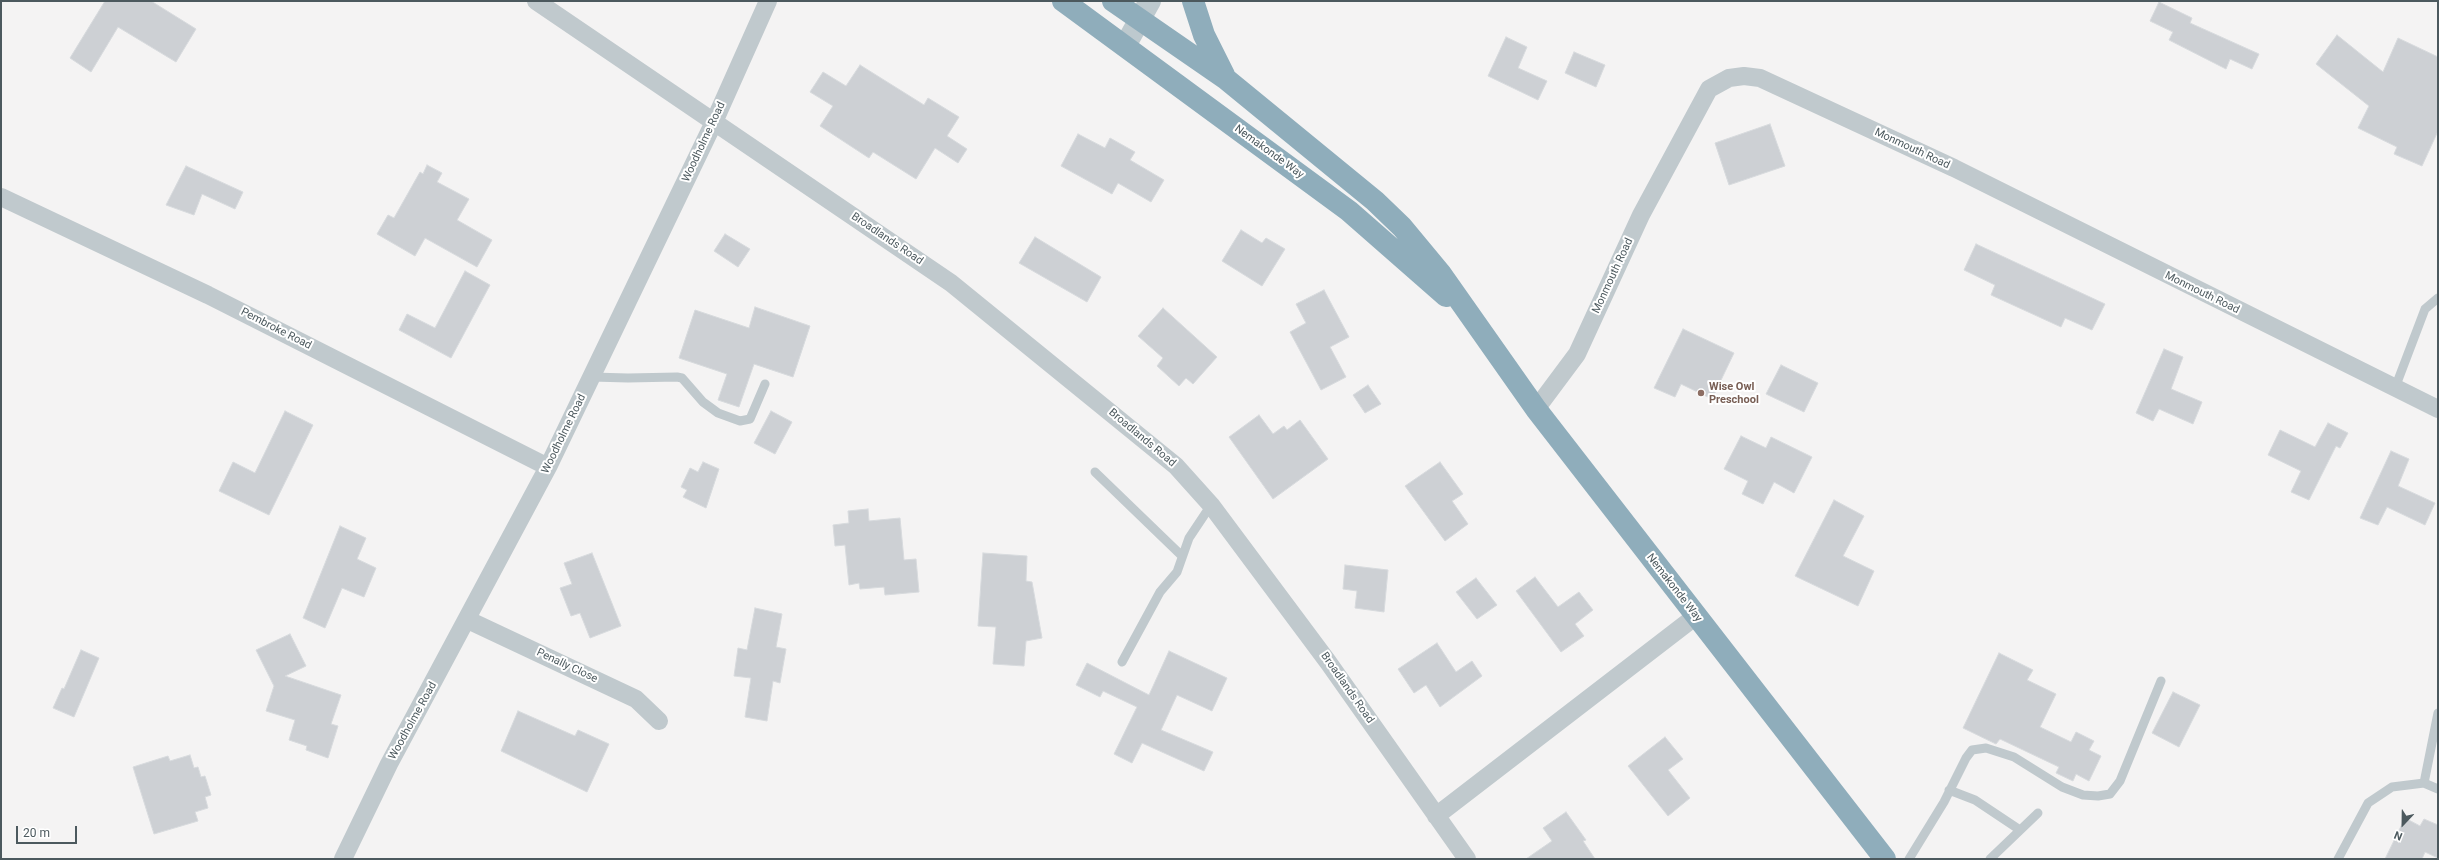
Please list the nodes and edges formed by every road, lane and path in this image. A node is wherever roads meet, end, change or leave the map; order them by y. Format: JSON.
{"nodes":[{"id":1,"x":536,"y":1,"type":"edge"},
{"id":2,"x":768,"y":1,"type":"edge"},
{"id":3,"x":1063,"y":1,"type":"edge"},
{"id":4,"x":1113,"y":1,"type":"edge"},
{"id":5,"x":1193,"y":1,"type":"edge"},
{"id":6,"x":1145,"y":10,"type":"edge"},
{"id":7,"x":1125,"y":46,"type":"junction"},
{"id":8,"x":1226,"y":79,"type":"junction"},
{"id":9,"x":714,"y":122,"type":"junction"},
{"id":10,"x":1,"y":197,"type":"edge"},
{"id":11,"x":2438,"y":298,"type":"edge"},
{"id":12,"x":1467,"y":313,"type":"junction"},
{"id":13,"x":592,"y":377,"type":"junction"},
{"id":14,"x":765,"y":384,"type":"dead end"},
{"id":15,"x":2395,"y":388,"type":"junction"},
{"id":16,"x":1536,"y":409,"type":"junction"},
{"id":17,"x":2438,"y":409,"type":"edge"},
{"id":18,"x":548,"y":467,"type":"junction"},
{"id":19,"x":1095,"y":472,"type":"dead end"},
{"id":20,"x":1211,"y":505,"type":"junction"},
{"id":21,"x":1182,"y":556,"type":"junction"},
{"id":22,"x":1696,"y":616,"type":"junction"},
{"id":23,"x":468,"y":620,"type":"junction"},
{"id":24,"x":1122,"y":662,"type":"dead end"},
{"id":25,"x":2161,"y":681,"type":"dead end"},
{"id":26,"x":2438,"y":713,"type":"edge"},
{"id":27,"x":660,"y":721,"type":"dead end"},
{"id":28,"x":2424,"y":783,"type":"junction"},
{"id":29,"x":2438,"y":789,"type":"edge"},
{"id":30,"x":1949,"y":790,"type":"junction"},
{"id":31,"x":2038,"y":813,"type":"dead end"},
{"id":32,"x":1436,"y":816,"type":"junction"},
{"id":33,"x":2020,"y":830,"type":"junction"},
{"id":34,"x":343,"y":859,"type":"edge"},
{"id":35,"x":1467,"y":859,"type":"edge"},
{"id":36,"x":1885,"y":859,"type":"edge"},
{"id":37,"x":1909,"y":859,"type":"edge"},
{"id":38,"x":1990,"y":859,"type":"edge"},
{"id":39,"x":2338,"y":859,"type":"edge"}],
"edges":[{"from":1,"to":9,"type":"street","name":"Broadlands Road"},
{"from":2,"to":9,"type":"street","name":"Woodholme Road"},
{"from":3,"to":7,"type":"highway","name":"Nemakonde Way"},
{"from":4,"to":6,"type":"highway","name":"Nemakonde Way"},
{"from":5,"to":8,"type":"highway"},
{"from":6,"to":7,"type":"main road"},
{"from":6,"to":8,"type":"highway","name":"Nemakonde Way"},
{"from":7,"to":12,"type":"highway","name":"Nemakonde Way"},
{"from":8,"to":12,"type":"highway","name":"Nemakonde Way"},
{"from":9,"to":13,"type":"street","name":"Woodholme Road"},
{"from":9,"to":20,"type":"street","name":"Broadlands Road"},
{"from":10,"to":18,"type":"street","name":"Pembroke Road"},
{"from":11,"to":15,"type":"lane"},
{"from":12,"to":16,"type":"highway","name":"Nemakonde Way"},
{"from":13,"to":14,"type":"lane"},
{"from":13,"to":18,"type":"street","name":"Woodholme Road"},
{"from":15,"to":16,"type":"street","name":"Monmouth Road"},
{"from":15,"to":17,"type":"street","name":"Monmouth Road"},
{"from":16,"to":22,"type":"highway","name":"Nemakonde Way"},
{"from":18,"to":23,"type":"street","name":"Woodholme Road"},
{"from":19,"to":21,"type":"lane"},
{"from":20,"to":21,"type":"lane"},
{"from":20,"to":32,"type":"street","name":"Broadlands Road"},
{"from":21,"to":24,"type":"lane"},
{"from":22,"to":32,"type":"street"},
{"from":22,"to":36,"type":"highway","name":"Nemakonde Way"},
{"from":23,"to":27,"type":"street","name":"Penally Close"},
{"from":23,"to":34,"type":"street","name":"Woodholme Road"},
{"from":25,"to":30,"type":"lane"},
{"from":26,"to":28,"type":"lane"},
{"from":28,"to":29,"type":"lane"},
{"from":28,"to":39,"type":"lane"},
{"from":30,"to":33,"type":"lane"},
{"from":30,"to":37,"type":"lane"},
{"from":31,"to":33,"type":"lane"},
{"from":32,"to":35,"type":"street","name":"Broadlands Road"},
{"from":33,"to":38,"type":"lane"}]}
